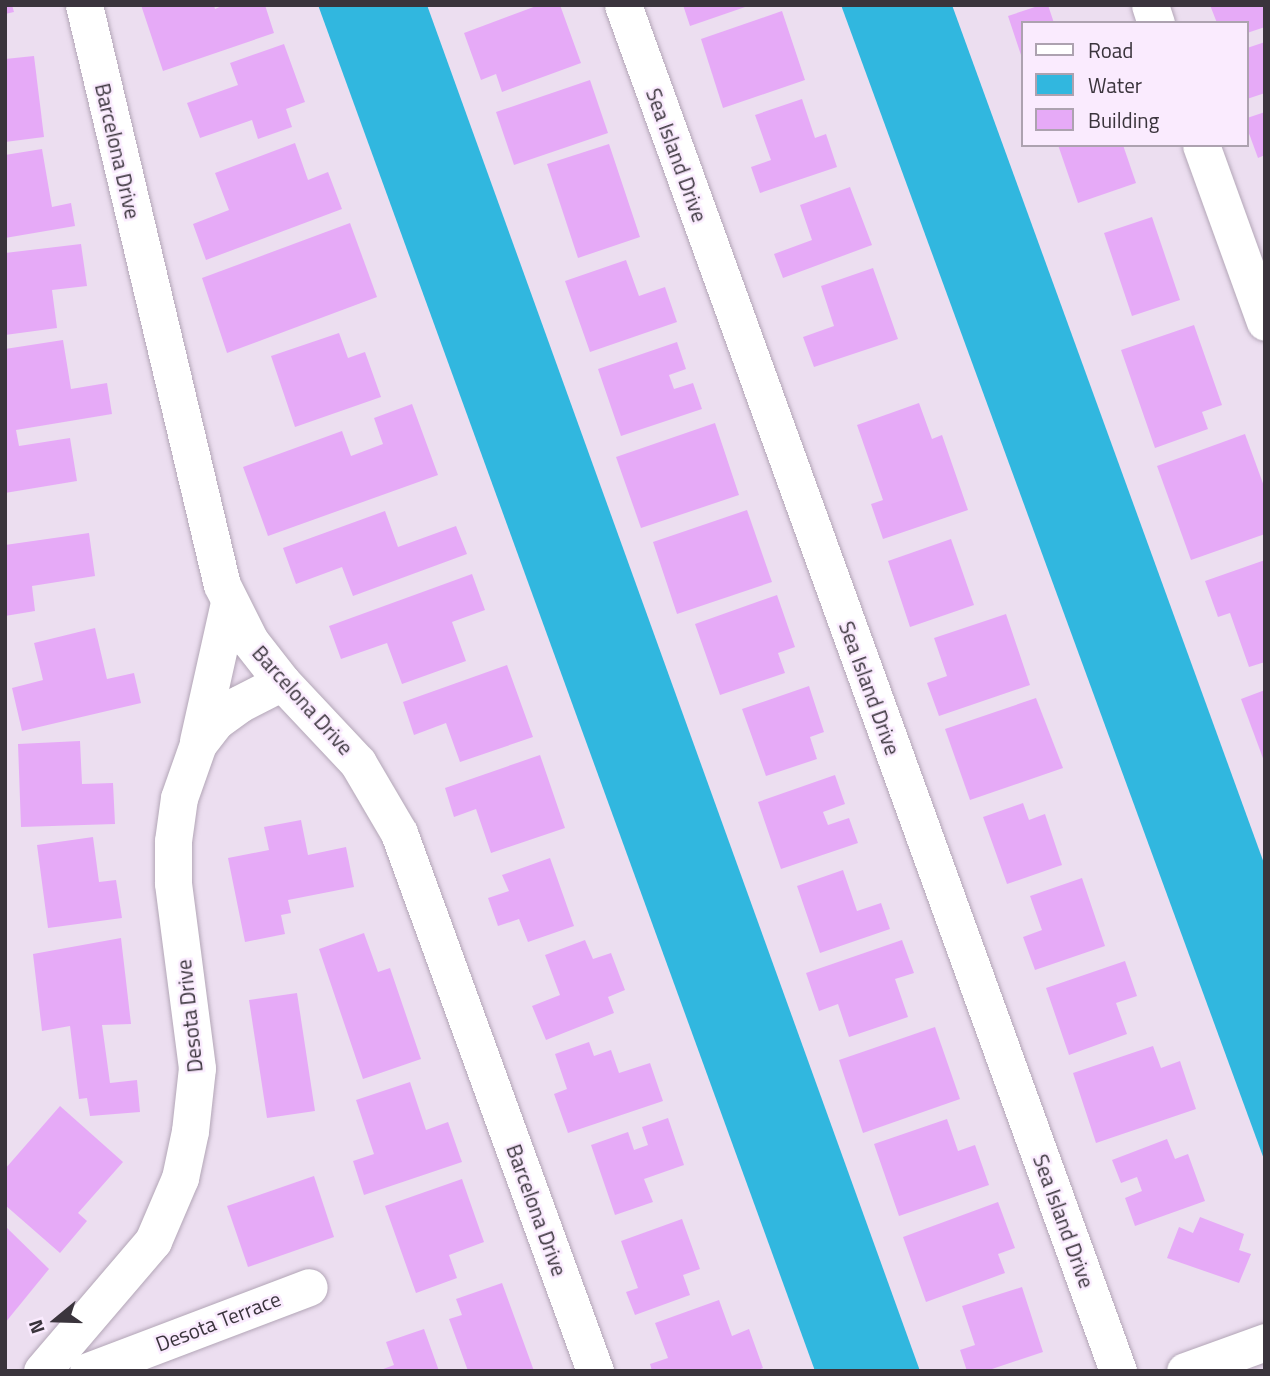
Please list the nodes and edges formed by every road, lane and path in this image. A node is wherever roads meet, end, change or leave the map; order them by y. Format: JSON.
{"nodes":[{"id":1,"x":84,"y":5,"type":"edge"},
{"id":2,"x":623,"y":5,"type":"edge"},
{"id":3,"x":1202,"y":147,"type":"edge"},
{"id":4,"x":1265,"y":322,"type":"edge"},
{"id":5,"x":229,"y":602,"type":"junction"},
{"id":6,"x":282,"y":682,"type":"junction"},
{"id":7,"x":198,"y":744,"type":"junction"},
{"id":8,"x":309,"y":1287,"type":"dead end"},
{"id":9,"x":1265,"y":1342,"type":"edge"},
{"id":10,"x":43,"y":1371,"type":"edge"},
{"id":11,"x":88,"y":1371,"type":"edge"},
{"id":12,"x":595,"y":1371,"type":"edge"},
{"id":13,"x":1118,"y":1371,"type":"edge"},
{"id":14,"x":1185,"y":1371,"type":"edge"}],
"edges":[{"from":1,"to":5,"type":"street","name":"Barcelona Drive"},
{"from":2,"to":13,"type":"street","name":"Sea Island Drive"},
{"from":3,"to":4,"type":"street"},
{"from":5,"to":6,"type":"street","name":"Barcelona Drive"},
{"from":5,"to":7,"type":"street","name":"Desota Drive"},
{"from":6,"to":7,"type":"street","name":"Desota Drive"},
{"from":6,"to":12,"type":"street","name":"Barcelona Drive"},
{"from":7,"to":10,"type":"street","name":"Desota Drive"},
{"from":8,"to":11,"type":"street","name":"Desota Terrace"},
{"from":9,"to":14,"type":"street"}]}
